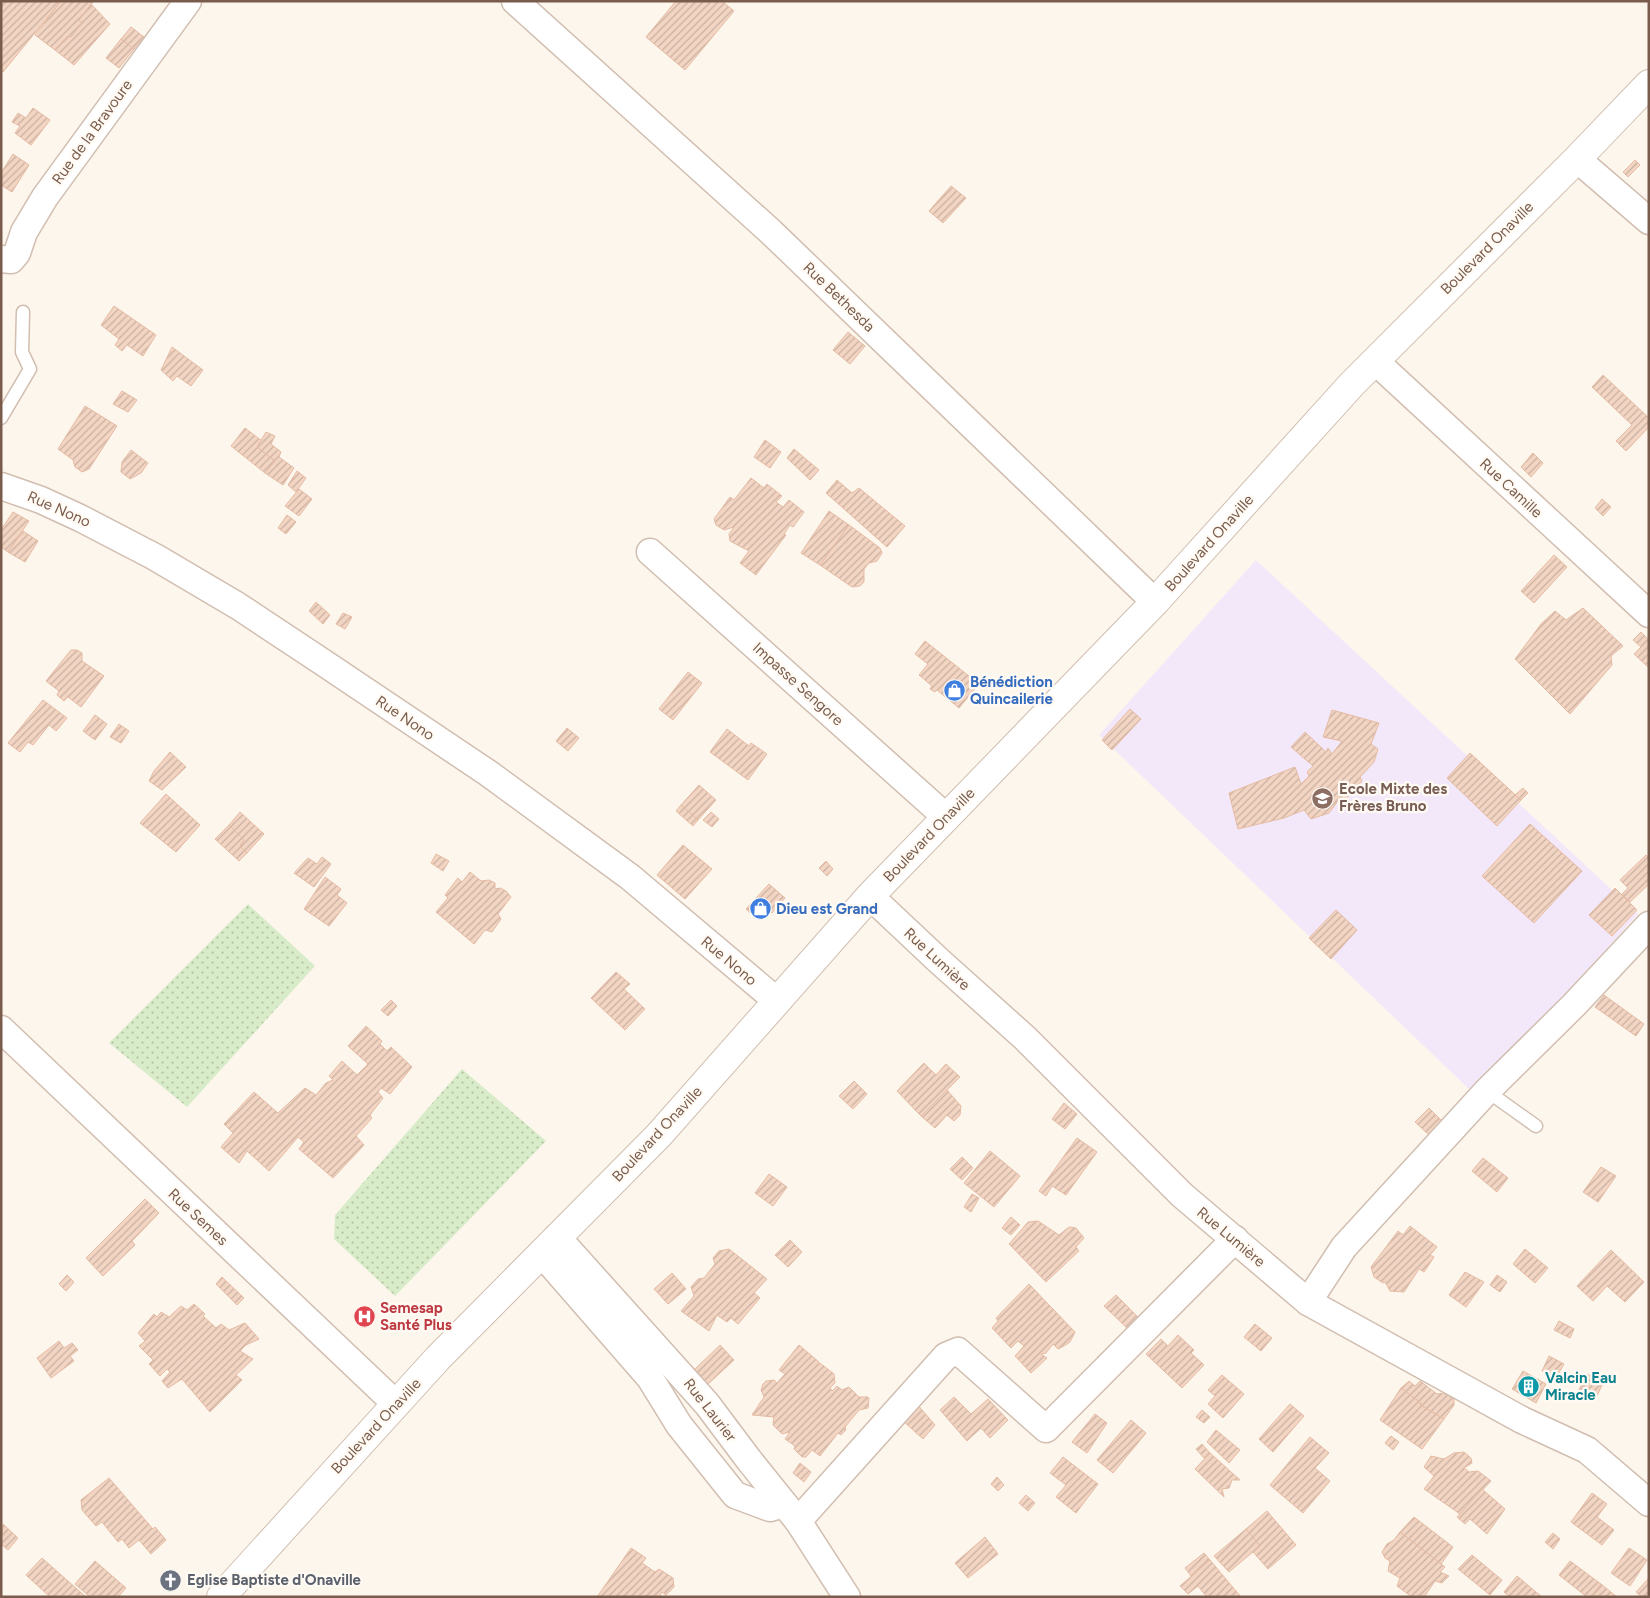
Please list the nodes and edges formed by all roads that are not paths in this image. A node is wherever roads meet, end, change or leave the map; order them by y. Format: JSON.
{"nodes":[{"id":1,"x":188,"y":1,"type":"edge"},
{"id":2,"x":515,"y":1,"type":"edge"},
{"id":3,"x":1649,"y":84,"type":"edge"},
{"id":4,"x":1577,"y":159,"type":"junction"},
{"id":5,"x":1649,"y":221,"type":"edge"},
{"id":6,"x":1,"y":260,"type":"edge"},
{"id":7,"x":24,"y":312,"type":"dead end"},
{"id":8,"x":1375,"y":361,"type":"junction"},
{"id":9,"x":1,"y":418,"type":"edge"},
{"id":10,"x":1,"y":486,"type":"edge"},
{"id":11,"x":650,"y":552,"type":"dead end"},
{"id":12,"x":1155,"y":602,"type":"junction"},
{"id":13,"x":1649,"y":614,"type":"edge"},
{"id":14,"x":946,"y":817,"type":"junction"},
{"id":15,"x":870,"y":896,"type":"junction"},
{"id":16,"x":1649,"y":925,"type":"edge"},
{"id":17,"x":777,"y":1001,"type":"junction"},
{"id":18,"x":1,"y":1029,"type":"edge"},
{"id":19,"x":1487,"y":1091,"type":"junction"},
{"id":20,"x":1536,"y":1126,"type":"dead end"},
{"id":21,"x":1235,"y":1239,"type":"junction"},
{"id":22,"x":550,"y":1245,"type":"junction"},
{"id":23,"x":1308,"y":1302,"type":"junction"},
{"id":24,"x":396,"y":1404,"type":"junction"},
{"id":25,"x":1649,"y":1502,"type":"edge"},
{"id":26,"x":791,"y":1513,"type":"junction"},
{"id":27,"x":221,"y":1597,"type":"edge"},
{"id":28,"x":846,"y":1597,"type":"edge"}],
"edges":[{"from":1,"to":6,"type":"street","name":"Rue de la Bravoure"},
{"from":2,"to":12,"type":"street","name":"Rue Bethesda"},
{"from":3,"to":4,"type":"street","name":"Boulevard Onaville"},
{"from":4,"to":5,"type":"street"},
{"from":4,"to":8,"type":"street","name":"Boulevard Onaville"},
{"from":7,"to":9,"type":"lane"},
{"from":8,"to":12,"type":"street","name":"Boulevard Onaville"},
{"from":8,"to":13,"type":"street","name":"Rue Camille"},
{"from":10,"to":17,"type":"street","name":"Rue Nono"},
{"from":11,"to":14,"type":"street","name":"Impasse Sengore"},
{"from":12,"to":14,"type":"street","name":"Boulevard Onaville"},
{"from":14,"to":15,"type":"street","name":"Boulevard Onaville"},
{"from":15,"to":17,"type":"street","name":"Boulevard Onaville"},
{"from":15,"to":21,"type":"street","name":"Rue Lumière"},
{"from":16,"to":19,"type":"street"},
{"from":17,"to":22,"type":"street","name":"Boulevard Onaville"},
{"from":18,"to":24,"type":"street","name":"Rue Semes"},
{"from":19,"to":20,"type":"lane"},
{"from":19,"to":23,"type":"street"},
{"from":21,"to":23,"type":"street","name":"Rue Lumière"},
{"from":21,"to":26,"type":"street"},
{"from":22,"to":24,"type":"street","name":"Boulevard Onaville"},
{"from":22,"to":26,"type":"street","name":"Rue Laurier"},
{"from":22,"to":26,"type":"street"},
{"from":23,"to":25,"type":"street","name":"Rue Lumière"},
{"from":24,"to":27,"type":"street","name":"Boulevard Onaville"},
{"from":26,"to":28,"type":"street","name":"Rue Laurier"}]}
